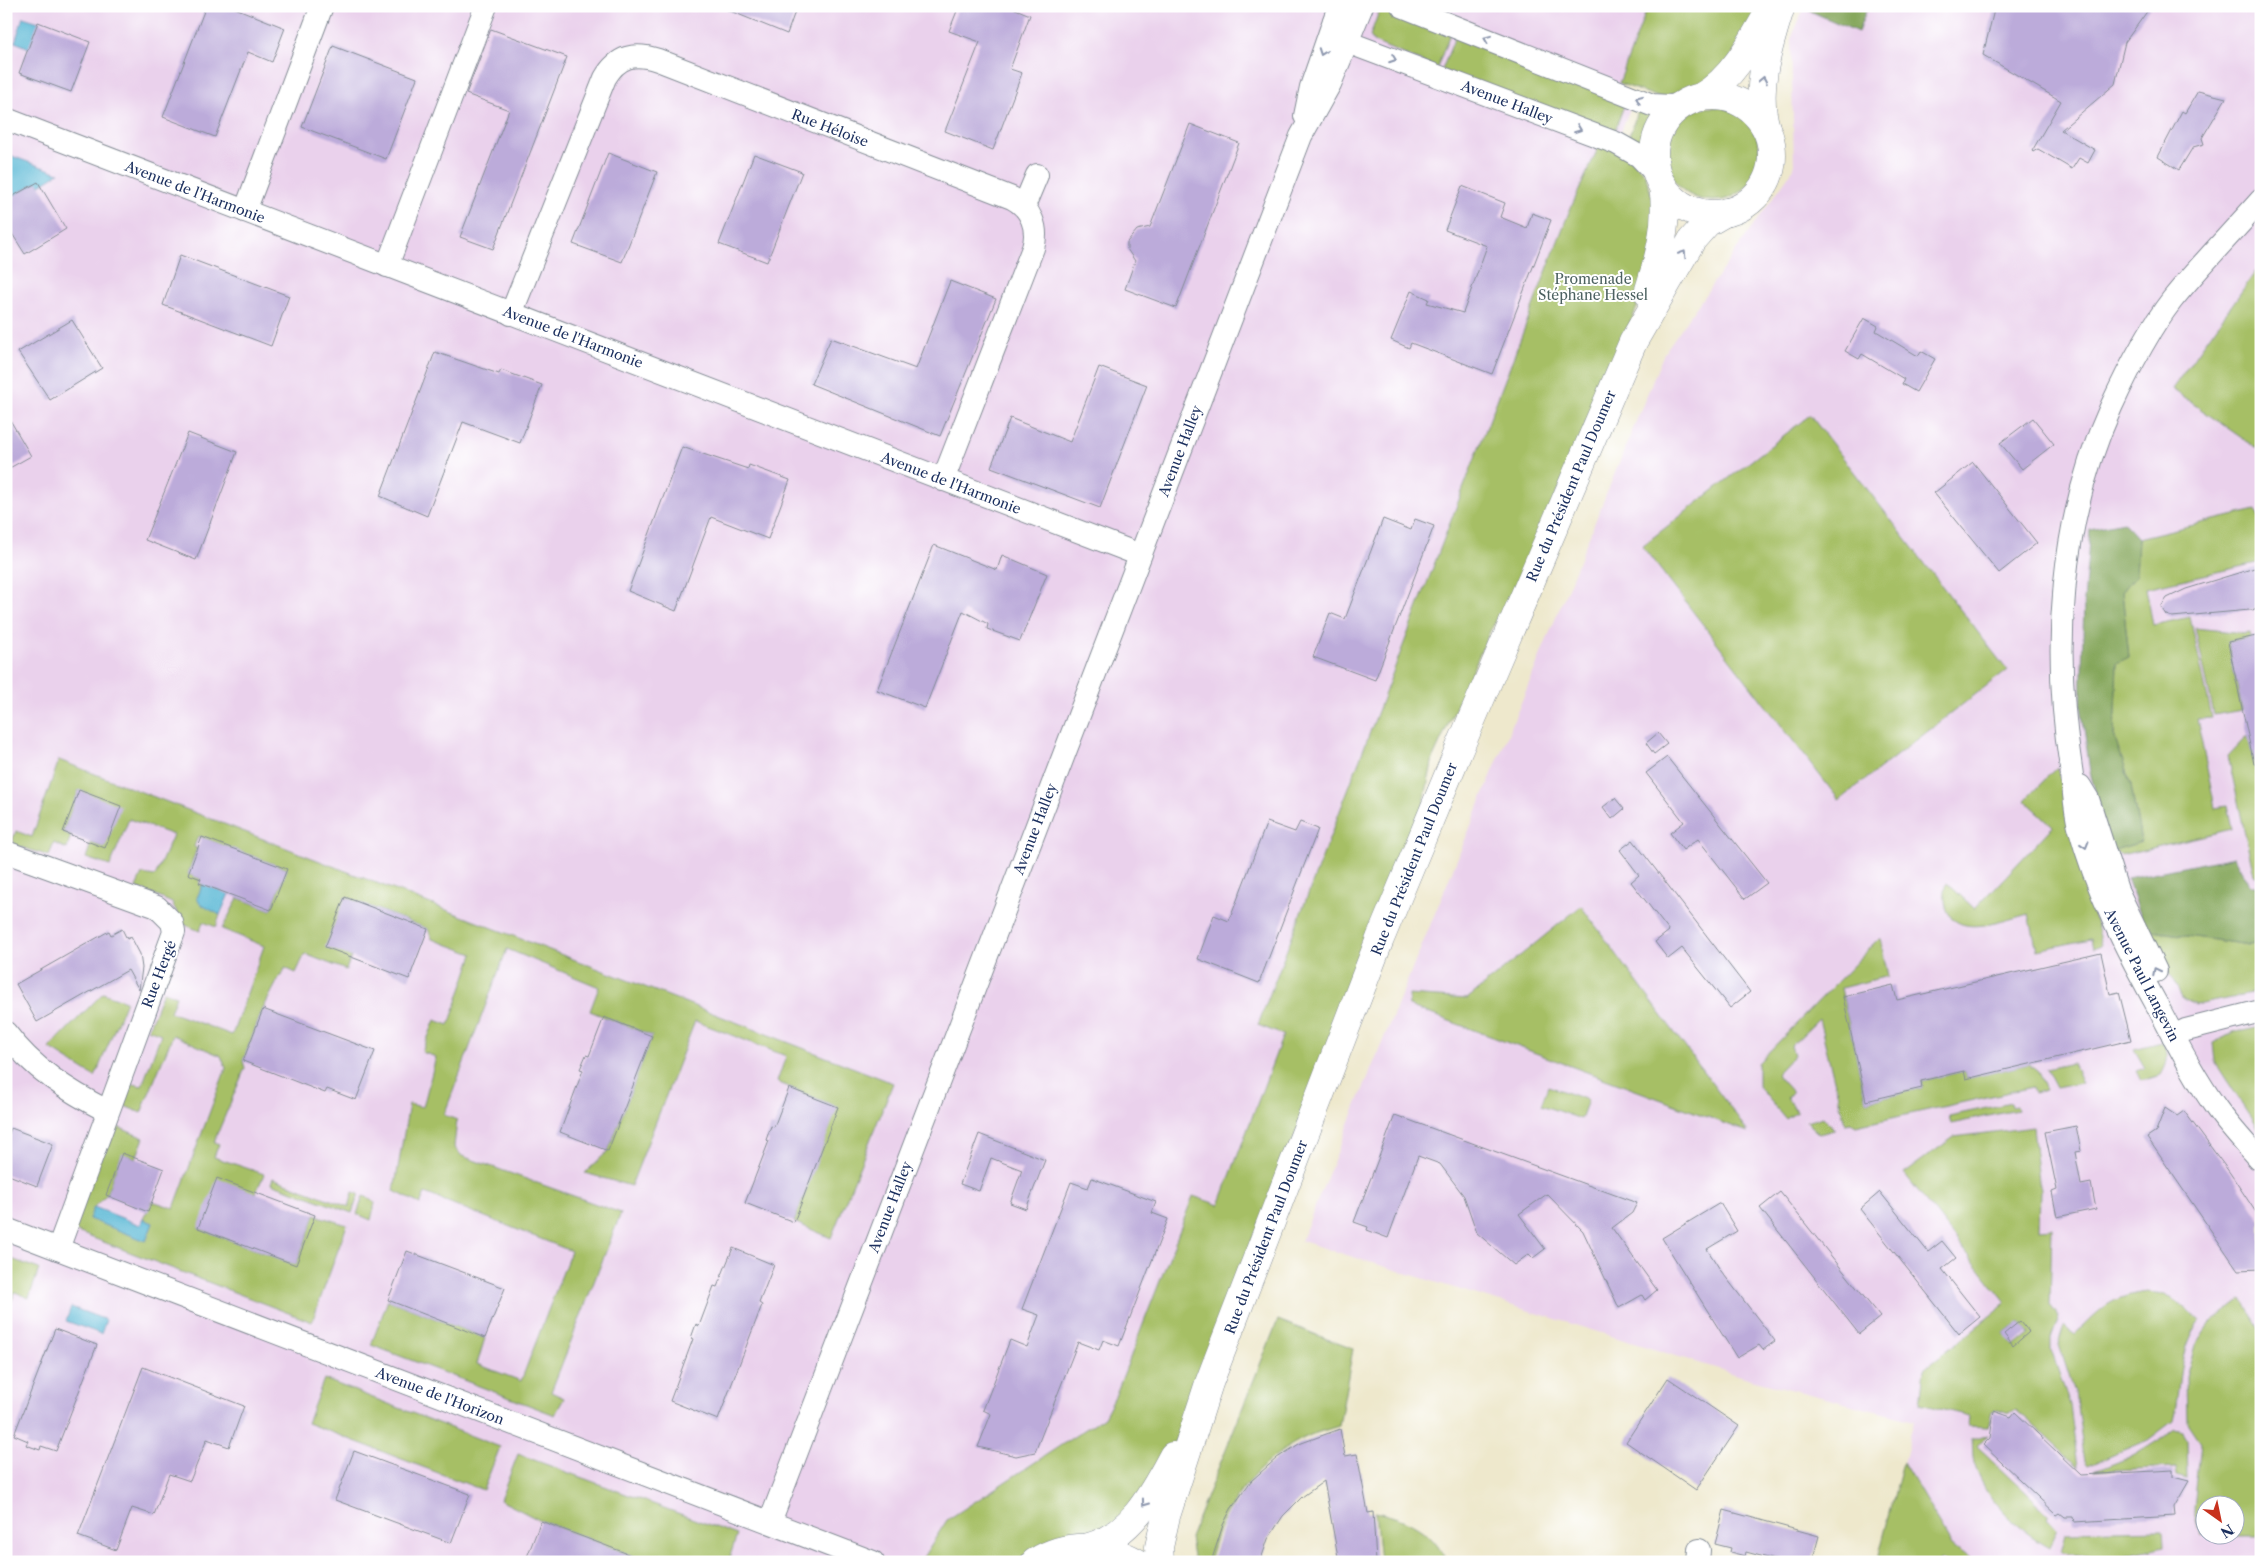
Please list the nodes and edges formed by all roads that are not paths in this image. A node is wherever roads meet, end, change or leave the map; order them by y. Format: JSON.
{"nodes":[{"id":1,"x":322,"y":6,"type":"edge"},
{"id":2,"x":486,"y":6,"type":"edge"},
{"id":3,"x":1362,"y":6,"type":"edge"},
{"id":4,"x":1402,"y":6,"type":"edge"},
{"id":5,"x":1772,"y":6,"type":"edge"},
{"id":6,"x":1781,"y":6,"type":"edge"},
{"id":7,"x":1336,"y":14,"type":"edge"},
{"id":8,"x":1348,"y":42,"type":"junction"},
{"id":9,"x":1693,"y":100,"type":"junction"},
{"id":10,"x":6,"y":119,"type":"edge"},
{"id":11,"x":1766,"y":128,"type":"junction"},
{"id":12,"x":1301,"y":136,"type":"junction"},
{"id":13,"x":1037,"y":175,"type":"dead end"},
{"id":14,"x":1661,"y":181,"type":"junction"},
{"id":15,"x":2261,"y":200,"type":"edge"},
{"id":16,"x":1024,"y":206,"type":"junction"},
{"id":17,"x":245,"y":211,"type":"junction"},
{"id":18,"x":1726,"y":212,"type":"junction"},
{"id":19,"x":387,"y":266,"type":"junction"},
{"id":20,"x":511,"y":314,"type":"junction"},
{"id":21,"x":1633,"y":342,"type":"junction"},
{"id":22,"x":943,"y":480,"type":"junction"},
{"id":23,"x":1140,"y":555,"type":"junction"},
{"id":24,"x":6,"y":852,"type":"edge"},
{"id":25,"x":2261,"y":1011,"type":"edge"},
{"id":26,"x":6,"y":1033,"type":"edge"},
{"id":27,"x":2179,"y":1033,"type":"junction"},
{"id":28,"x":107,"y":1111,"type":"junction"},
{"id":29,"x":2259,"y":1160,"type":"edge"},
{"id":30,"x":6,"y":1229,"type":"edge"},
{"id":31,"x":58,"y":1249,"type":"junction"},
{"id":32,"x":1209,"y":1383,"type":"junction"},
{"id":33,"x":770,"y":1522,"type":"junction"},
{"id":34,"x":1089,"y":1547,"type":"junction"},
{"id":35,"x":873,"y":1562,"type":"edge"},
{"id":36,"x":1035,"y":1562,"type":"edge"},
{"id":37,"x":1136,"y":1562,"type":"edge"},
{"id":38,"x":1160,"y":1562,"type":"edge"}],
"edges":[{"from":1,"to":17,"type":"street"},
{"from":2,"to":19,"type":"street"},
{"from":3,"to":8,"type":"street","name":"Avenue Halley"},
{"from":9,"to":4,"type":"street","one_way":true},
{"from":5,"to":9,"type":"main road"},
{"from":11,"to":6,"type":"main road","one_way":true},
{"from":7,"to":8,"type":"street","name":"Avenue Halley"},
{"from":7,"to":12,"type":"street","name":"Avenue Halley","one_way":true},
{"from":8,"to":12,"type":"street","name":"Avenue Halley"},
{"from":8,"to":14,"type":"street","name":"Avenue Halley","one_way":true},
{"from":9,"to":11,"type":"main road"},
{"from":9,"to":14,"type":"main road"},
{"from":10,"to":17,"type":"street","name":"Avenue de l'Harmonie"},
{"from":11,"to":18,"type":"main road"},
{"from":12,"to":23,"type":"street","name":"Avenue Halley"},
{"from":13,"to":16,"type":"street"},
{"from":14,"to":18,"type":"main road"},
{"from":14,"to":21,"type":"main road","name":"Rue du Président Paul Doumer"},
{"from":15,"to":27,"type":"street","name":"Avenue Paul Langevin"},
{"from":16,"to":20,"type":"street","name":"Rue Héloise"},
{"from":16,"to":22,"type":"street"},
{"from":17,"to":19,"type":"street","name":"Avenue de l'Harmonie"},
{"from":21,"to":18,"type":"main road","name":"Rue du Président Paul Doumer","one_way":true},
{"from":19,"to":20,"type":"street","name":"Avenue de l'Harmonie"},
{"from":20,"to":22,"type":"street","name":"Avenue de l'Harmonie"},
{"from":21,"to":32,"type":"main road","name":"Rue du Président Paul Doumer"},
{"from":22,"to":23,"type":"street","name":"Avenue de l'Harmonie"},
{"from":23,"to":33,"type":"street","name":"Avenue Halley"},
{"from":24,"to":28,"type":"street","name":"Rue Hergé"},
{"from":25,"to":27,"type":"street"},
{"from":26,"to":28,"type":"street"},
{"from":27,"to":29,"type":"street","name":"Avenue Paul Langevin"},
{"from":28,"to":31,"type":"street","name":"Rue Hergé"},
{"from":30,"to":31,"type":"street","name":"Avenue de l'Horizon"},
{"from":31,"to":33,"type":"street","name":"Avenue de l'Horizon"},
{"from":32,"to":34,"type":"main road","name":"Rue du Président Paul Doumer","one_way":true},
{"from":32,"to":38,"type":"main road","name":"Rue du Président Paul Doumer"},
{"from":33,"to":35,"type":"street","name":"Avenue de l'Horizon"},
{"from":34,"to":36,"type":"main road"},
{"from":34,"to":37,"type":"main road"}]}
